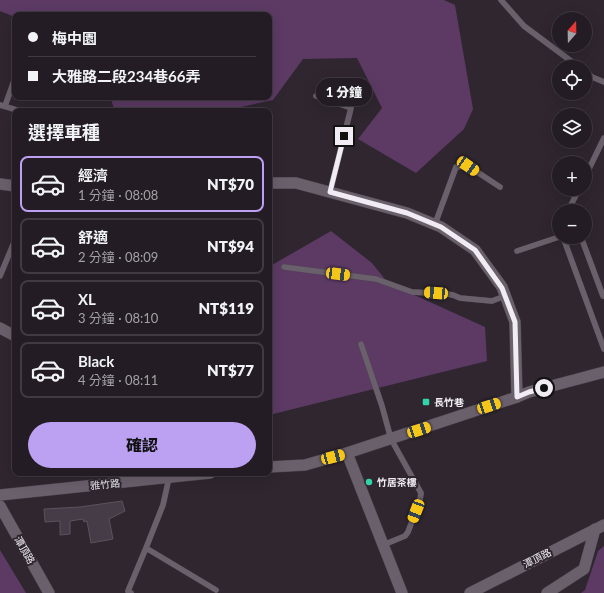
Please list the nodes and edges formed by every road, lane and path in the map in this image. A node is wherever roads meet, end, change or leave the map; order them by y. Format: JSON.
{"nodes":[{"id":1,"x":501,"y":0,"type":"edge"},
{"id":2,"x":570,"y":60,"type":"edge"},
{"id":3,"x":592,"y":77,"type":"edge"},
{"id":4,"x":604,"y":82,"type":"edge"},
{"id":5,"x":12,"y":84,"type":"edge"},
{"id":6,"x":316,"y":96,"type":"dead end"},
{"id":7,"x":2,"y":105,"type":"edge"},
{"id":8,"x":12,"y":108,"type":"edge"},
{"id":9,"x":604,"y":138,"type":"edge"},
{"id":10,"x":592,"y":163,"type":"edge"},
{"id":11,"x":272,"y":183,"type":"edge"},
{"id":12,"x":0,"y":184,"type":"edge"},
{"id":13,"x":12,"y":186,"type":"edge"},
{"id":14,"x":500,"y":187,"type":"dead end"},
{"id":15,"x":330,"y":192,"type":"junction"},
{"id":16,"x":435,"y":224,"type":"junction"},
{"id":17,"x":552,"y":238,"type":"edge"},
{"id":18,"x":566,"y":244,"type":"edge"},
{"id":19,"x":584,"y":244,"type":"edge"},
{"id":20,"x":12,"y":247,"type":"edge"},
{"id":21,"x":517,"y":251,"type":"dead end"},
{"id":22,"x":284,"y":267,"type":"dead end"},
{"id":23,"x":0,"y":276,"type":"edge"},
{"id":24,"x":505,"y":296,"type":"junction"},
{"id":25,"x":604,"y":296,"type":"edge"},
{"id":26,"x":0,"y":328,"type":"edge"},
{"id":27,"x":12,"y":334,"type":"edge"},
{"id":28,"x":361,"y":344,"type":"dead end"},
{"id":29,"x":604,"y":349,"type":"edge"},
{"id":30,"x":604,"y":372,"type":"edge"},
{"id":31,"x":517,"y":397,"type":"junction"},
{"id":32,"x":391,"y":439,"type":"junction"},
{"id":33,"x":347,"y":453,"type":"junction"},
{"id":34,"x":272,"y":467,"type":"edge"},
{"id":35,"x":186,"y":476,"type":"edge"},
{"id":36,"x":170,"y":478,"type":"junction"},
{"id":37,"x":0,"y":495,"type":"edge"},
{"id":38,"x":0,"y":506,"type":"edge"},
{"id":39,"x":600,"y":527,"type":"edge"},
{"id":40,"x":383,"y":545,"type":"junction"},
{"id":41,"x":146,"y":548,"type":"junction"},
{"id":42,"x":216,"y":590,"type":"dead end"},
{"id":43,"x":49,"y":593,"type":"edge"},
{"id":44,"x":132,"y":593,"type":"edge"},
{"id":45,"x":402,"y":593,"type":"edge"},
{"id":46,"x":470,"y":593,"type":"edge"},
{"id":47,"x":547,"y":593,"type":"edge"}],
"edges":[{"from":1,"to":2,"type":"lane"},
{"from":3,"to":4,"type":"lane"},
{"from":5,"to":7,"type":"lane"},
{"from":6,"to":15,"type":"lane"},
{"from":7,"to":8,"type":"lane"},
{"from":9,"to":10,"type":"lane"},
{"from":11,"to":15,"type":"street"},
{"from":12,"to":13,"type":"street"},
{"from":14,"to":16,"type":"lane"},
{"from":15,"to":16,"type":"street"},
{"from":16,"to":24,"type":"street"},
{"from":17,"to":21,"type":"lane"},
{"from":18,"to":29,"type":"lane"},
{"from":19,"to":25,"type":"lane"},
{"from":20,"to":23,"type":"lane"},
{"from":22,"to":24,"type":"lane"},
{"from":24,"to":31,"type":"street"},
{"from":26,"to":27,"type":"street"},
{"from":28,"to":32,"type":"lane"},
{"from":30,"to":31,"type":"street"},
{"from":31,"to":32,"type":"street"},
{"from":32,"to":33,"type":"street"},
{"from":32,"to":40,"type":"lane"},
{"from":33,"to":34,"type":"street"},
{"from":33,"to":40,"type":"street"},
{"from":35,"to":36,"type":"street","name":"雅竹路"},
{"from":36,"to":37,"type":"street","name":"雅竹路"},
{"from":36,"to":41,"type":"lane"},
{"from":38,"to":43,"type":"street","name":"潭頂路"},
{"from":39,"to":46,"type":"street","name":"潭頂路"},
{"from":39,"to":47,"type":"street"},
{"from":40,"to":45,"type":"street"},
{"from":41,"to":42,"type":"lane"},
{"from":41,"to":44,"type":"lane"}]}
